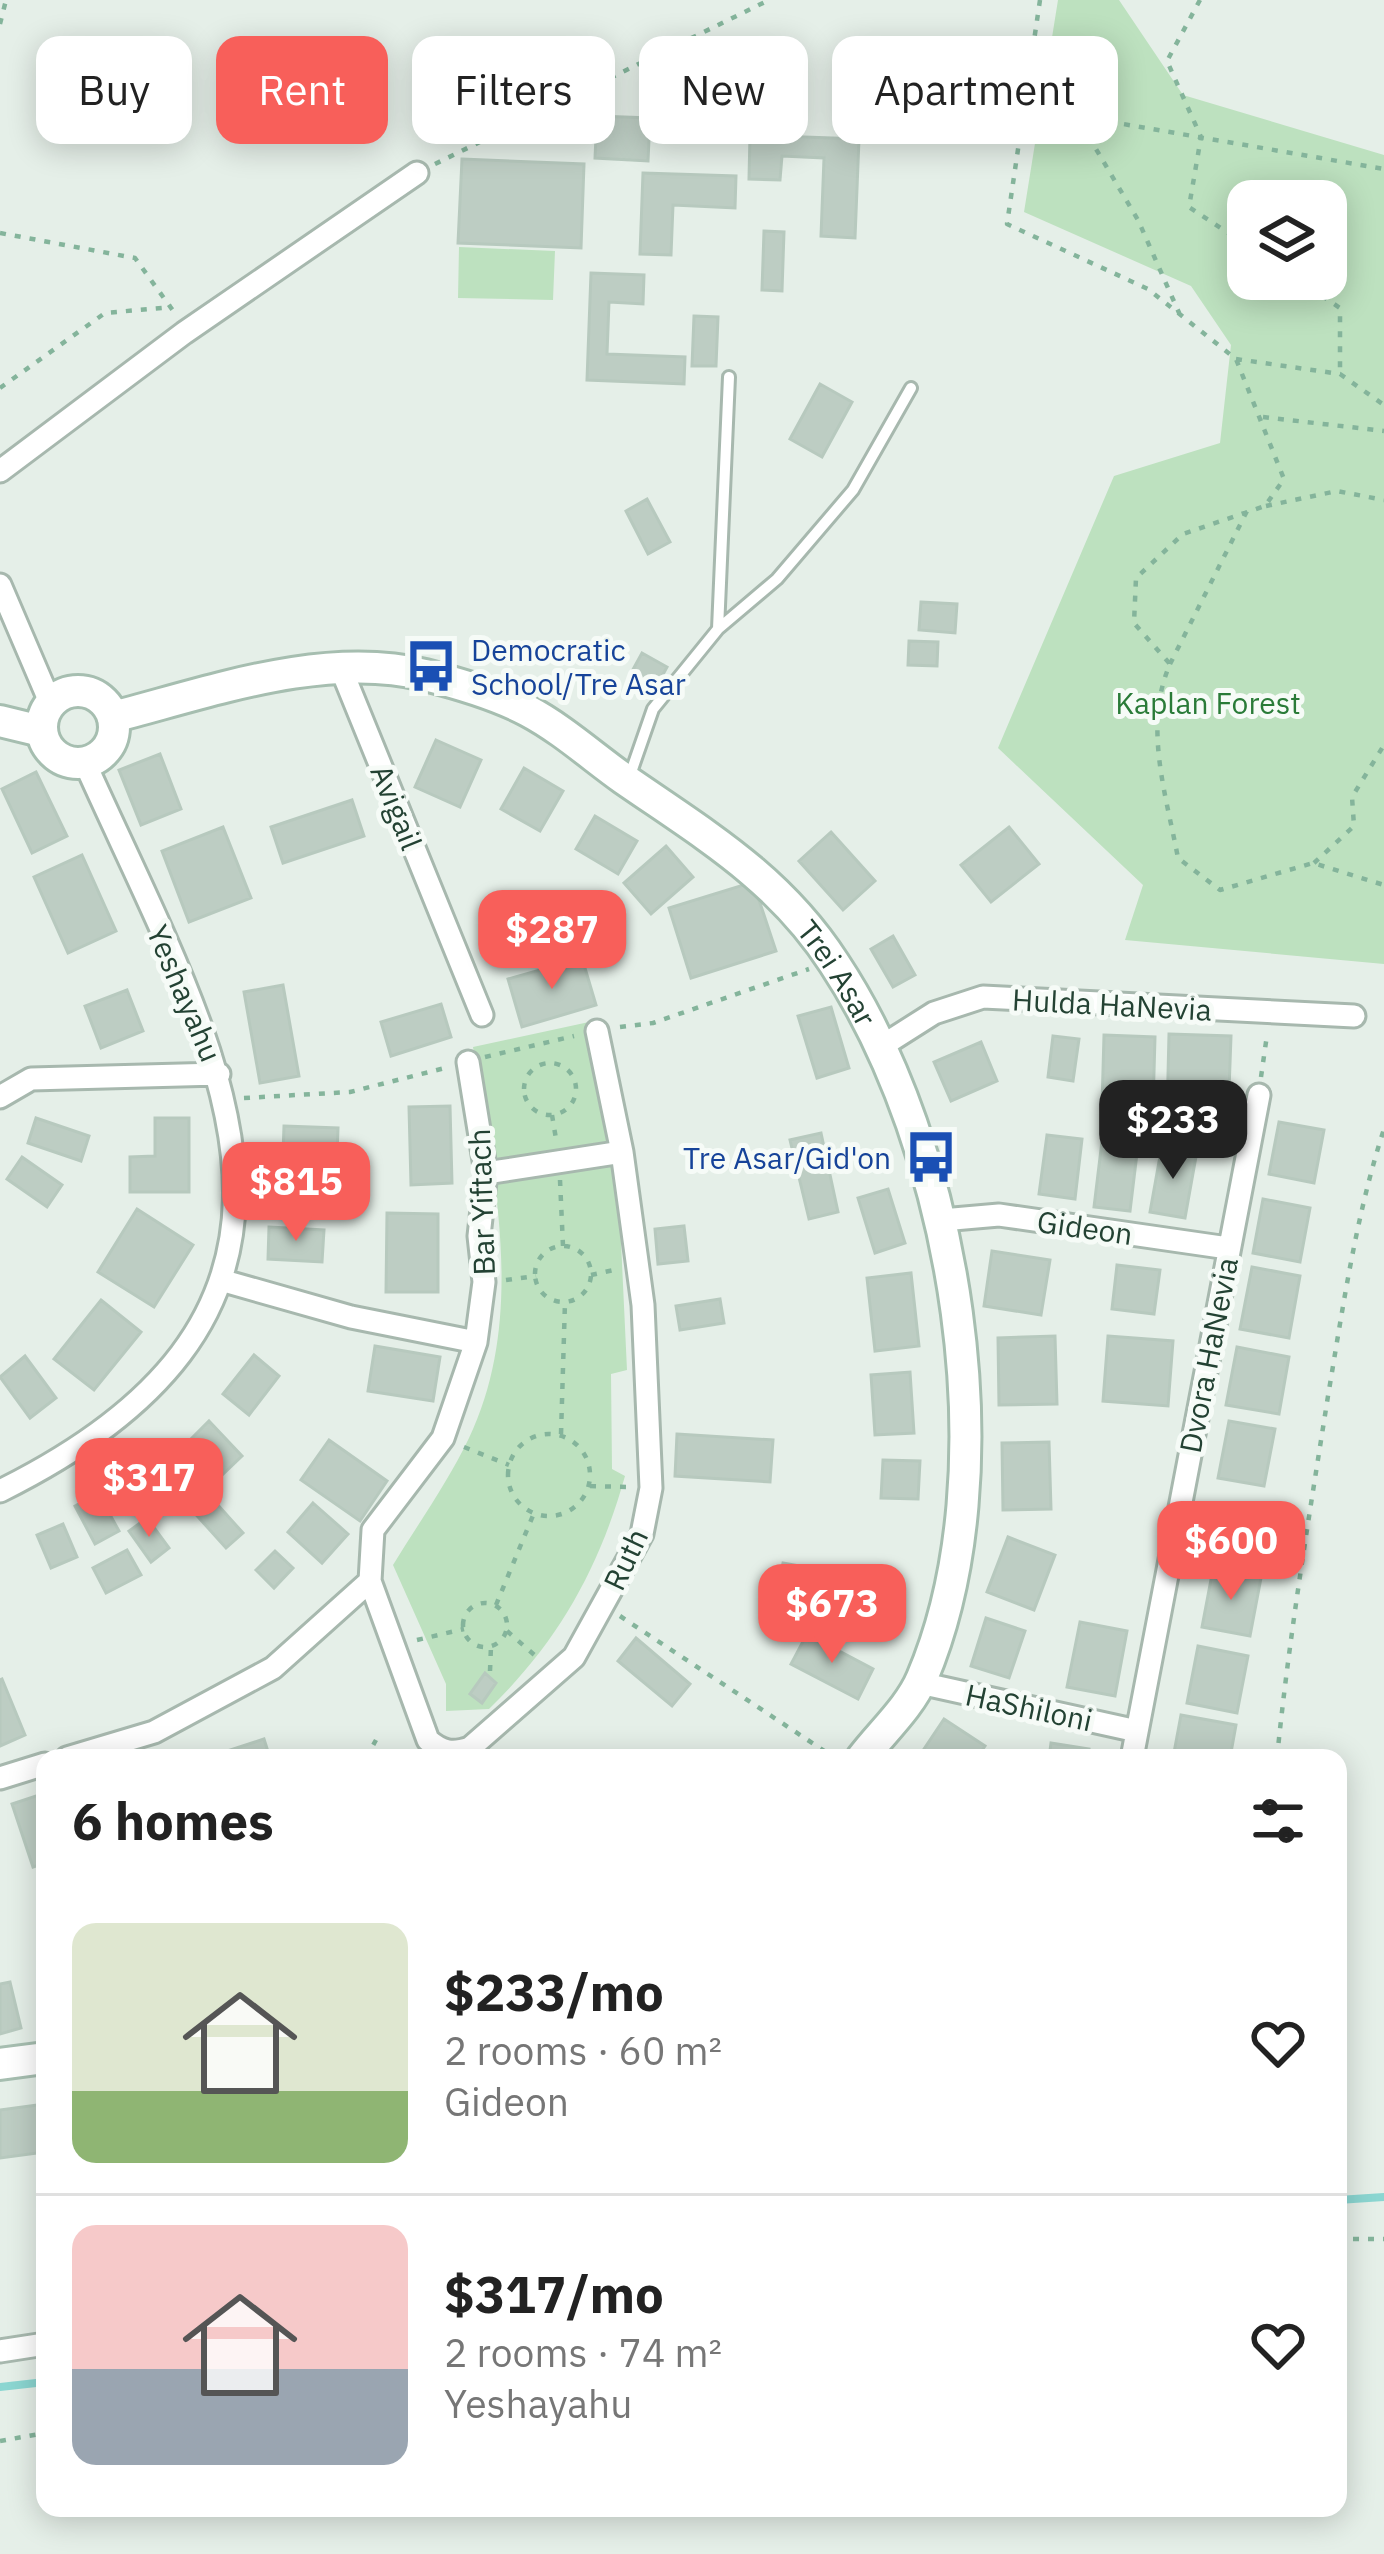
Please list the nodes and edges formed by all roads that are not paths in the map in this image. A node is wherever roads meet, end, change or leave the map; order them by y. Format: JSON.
{"nodes":[{"id":1,"x":417,"y":173,"type":"road end"},
{"id":2,"x":729,"y":377,"type":"dead end"},
{"id":3,"x":911,"y":388,"type":"dead end"},
{"id":4,"x":0,"y":471,"type":"edge"},
{"id":5,"x":0,"y":585,"type":"edge"},
{"id":6,"x":718,"y":629,"type":"junction"},
{"id":7,"x":340,"y":666,"type":"junction"},
{"id":8,"x":45,"y":717,"type":"junction"},
{"id":9,"x":113,"y":717,"type":"junction"},
{"id":10,"x":0,"y":721,"type":"edge"},
{"id":11,"x":85,"y":763,"type":"junction"},
{"id":12,"x":627,"y":781,"type":"junction"},
{"id":13,"x":482,"y":1015,"type":"dead end"},
{"id":14,"x":1354,"y":1016,"type":"dead end"},
{"id":15,"x":597,"y":1030,"type":"road end"},
{"id":16,"x":882,"y":1046,"type":"junction"},
{"id":17,"x":468,"y":1062,"type":"road end"},
{"id":18,"x":219,"y":1074,"type":"junction"},
{"id":19,"x":1259,"y":1095,"type":"road end"},
{"id":20,"x":0,"y":1097,"type":"edge"},
{"id":21,"x":622,"y":1152,"type":"junction"},
{"id":22,"x":486,"y":1173,"type":"junction"},
{"id":23,"x":942,"y":1220,"type":"junction"},
{"id":24,"x":1228,"y":1248,"type":"junction"},
{"id":25,"x":224,"y":1281,"type":"junction"},
{"id":26,"x":476,"y":1342,"type":"junction"},
{"id":27,"x":0,"y":1491,"type":"edge"},
{"id":28,"x":370,"y":1581,"type":"junction"},
{"id":29,"x":920,"y":1683,"type":"junction"},
{"id":30,"x":1137,"y":1731,"type":"junction"},
{"id":31,"x":97,"y":1749,"type":"edge"},
{"id":32,"x":447,"y":1749,"type":"edge"},
{"id":33,"x":467,"y":1749,"type":"edge"},
{"id":34,"x":869,"y":1749,"type":"edge"},
{"id":35,"x":1134,"y":1749,"type":"edge"},
{"id":36,"x":36,"y":1767,"type":"edge"},
{"id":37,"x":0,"y":1778,"type":"edge"},
{"id":38,"x":36,"y":2059,"type":"edge"},
{"id":39,"x":0,"y":2064,"type":"edge"},
{"id":40,"x":36,"y":2345,"type":"edge"},
{"id":41,"x":0,"y":2351,"type":"edge"}],
"edges":[{"from":1,"to":4,"type":"street"},
{"from":2,"to":6,"type":"lane"},
{"from":3,"to":6,"type":"lane"},
{"from":5,"to":8,"type":"street"},
{"from":6,"to":12,"type":"lane"},
{"from":7,"to":9,"type":"street","name":"Trei Asar"},
{"from":7,"to":12,"type":"street","name":"Trei Asar"},
{"from":7,"to":13,"type":"street","name":"Avigail"},
{"from":8,"to":9,"type":"street"},
{"from":8,"to":10,"type":"street"},
{"from":8,"to":11,"type":"street"},
{"from":9,"to":11,"type":"street"},
{"from":11,"to":18,"type":"street","name":"Yeshayahu"},
{"from":12,"to":16,"type":"street","name":"Trei Asar"},
{"from":14,"to":16,"type":"street","name":"Hulda HaNevia"},
{"from":15,"to":21,"type":"street","name":"Ruth"},
{"from":16,"to":23,"type":"street","name":"Trei Asar"},
{"from":17,"to":22,"type":"street","name":"Bar Yiftach"},
{"from":18,"to":20,"type":"street"},
{"from":18,"to":25,"type":"street","name":"Yeshayahu"},
{"from":19,"to":24,"type":"street","name":"Dvora HaNevia"},
{"from":21,"to":22,"type":"street"},
{"from":21,"to":33,"type":"street","name":"Ruth"},
{"from":22,"to":26,"type":"street","name":"Bar Yiftach"},
{"from":23,"to":24,"type":"street","name":"Gideon"},
{"from":23,"to":29,"type":"street","name":"Trei Asar"},
{"from":24,"to":30,"type":"street","name":"Dvora HaNevia"},
{"from":25,"to":26,"type":"street"},
{"from":25,"to":27,"type":"street","name":"Yeshayahu"},
{"from":26,"to":28,"type":"street","name":"Bar Yiftach"},
{"from":28,"to":31,"type":"street"},
{"from":28,"to":32,"type":"street","name":"Ruth"},
{"from":29,"to":30,"type":"street","name":"HaShiloni"},
{"from":29,"to":34,"type":"street","name":"Trei Asar"},
{"from":30,"to":35,"type":"street","name":"Dvora HaNevia"},
{"from":36,"to":37,"type":"street"},
{"from":38,"to":39,"type":"street"},
{"from":40,"to":41,"type":"street"}]}
